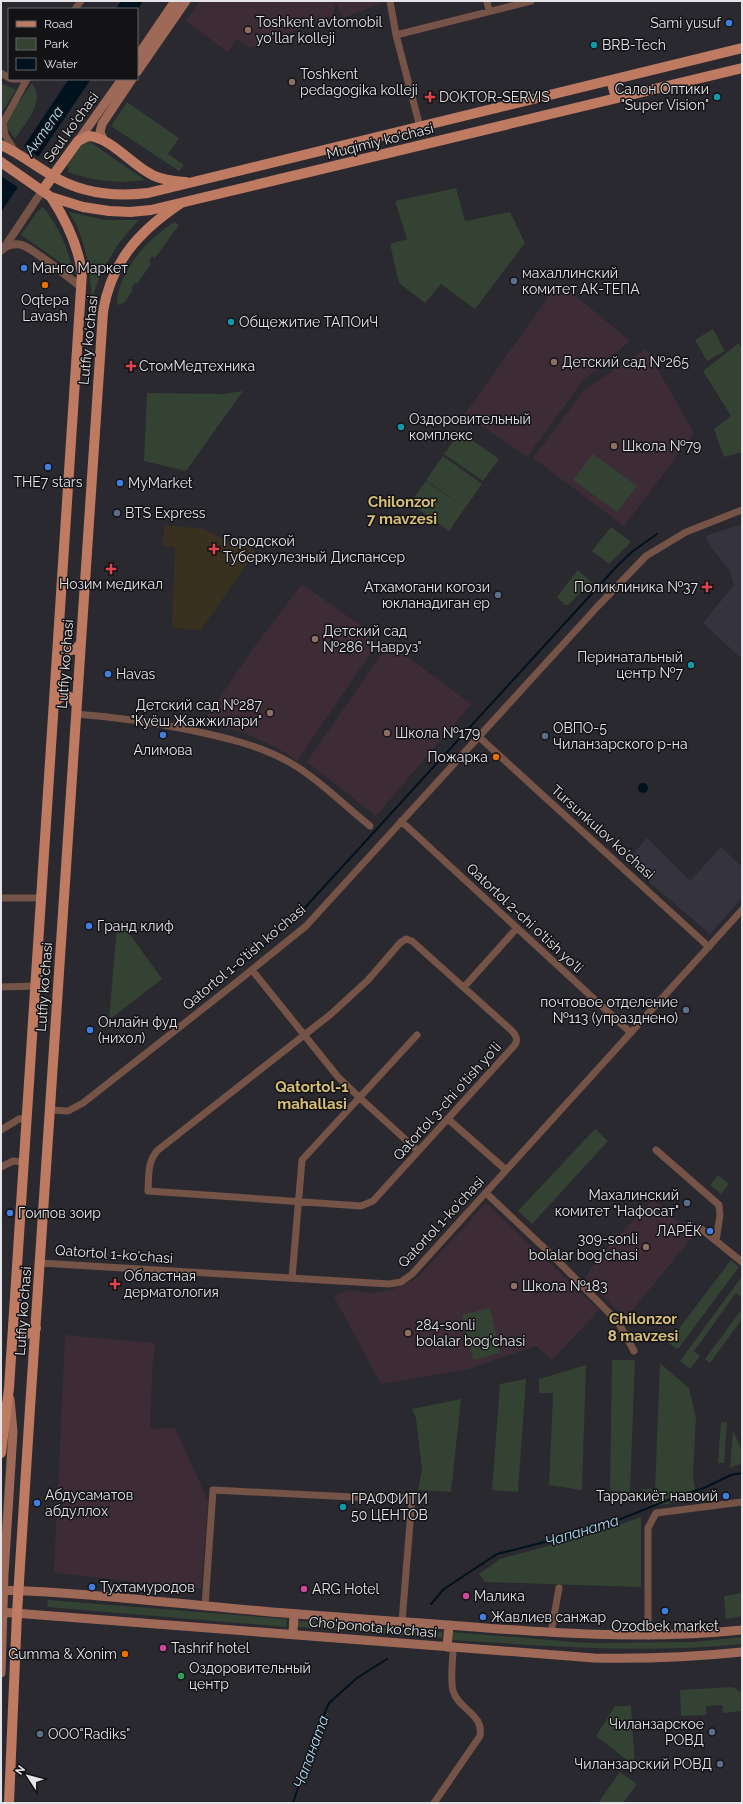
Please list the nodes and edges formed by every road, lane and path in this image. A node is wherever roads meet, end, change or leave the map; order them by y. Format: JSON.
{"nodes":[{"id":1,"x":175,"y":1,"type":"edge"},
{"id":2,"x":186,"y":1,"type":"edge"},
{"id":3,"x":390,"y":1,"type":"edge"},
{"id":4,"x":487,"y":1,"type":"edge"},
{"id":5,"x":531,"y":1,"type":"edge"},
{"id":6,"x":489,"y":11,"type":"junction"},
{"id":7,"x":396,"y":35,"type":"junction"},
{"id":8,"x":742,"y":48,"type":"edge"},
{"id":9,"x":138,"y":56,"type":"edge"},
{"id":10,"x":742,"y":68,"type":"edge"},
{"id":11,"x":138,"y":71,"type":"edge"},
{"id":12,"x":25,"y":80,"type":"edge"},
{"id":13,"x":121,"y":80,"type":"edge"},
{"id":14,"x":131,"y":80,"type":"edge"},
{"id":15,"x":611,"y":80,"type":"junction"},
{"id":16,"x":616,"y":98,"type":"junction"},
{"id":17,"x":434,"y":123,"type":"junction"},
{"id":18,"x":420,"y":127,"type":"junction"},
{"id":19,"x":1,"y":139,"type":"edge"},
{"id":20,"x":78,"y":141,"type":"junction"},
{"id":21,"x":104,"y":141,"type":"junction"},
{"id":22,"x":437,"y":142,"type":"junction"},
{"id":23,"x":1,"y":145,"type":"edge"},
{"id":24,"x":15,"y":151,"type":"junction"},
{"id":25,"x":2,"y":163,"type":"edge"},
{"id":26,"x":53,"y":176,"type":"junction"},
{"id":27,"x":198,"y":182,"type":"junction"},
{"id":28,"x":42,"y":191,"type":"junction"},
{"id":29,"x":50,"y":197,"type":"junction"},
{"id":30,"x":181,"y":204,"type":"junction"},
{"id":31,"x":1,"y":251,"type":"edge"},
{"id":32,"x":81,"y":287,"type":"junction"},
{"id":33,"x":742,"y":510,"type":"edge"},
{"id":34,"x":58,"y":642,"type":"junction"},
{"id":35,"x":80,"y":644,"type":"junction"},
{"id":36,"x":54,"y":704,"type":"junction"},
{"id":37,"x":76,"y":709,"type":"junction"},
{"id":38,"x":478,"y":736,"type":"junction"},
{"id":39,"x":401,"y":821,"type":"junction"},
{"id":40,"x":370,"y":826,"type":"dead end"},
{"id":41,"x":1,"y":898,"type":"edge"},
{"id":42,"x":41,"y":898,"type":"junction"},
{"id":43,"x":742,"y":910,"type":"edge"},
{"id":44,"x":517,"y":928,"type":"junction"},
{"id":45,"x":709,"y":947,"type":"junction"},
{"id":46,"x":252,"y":970,"type":"junction"},
{"id":47,"x":36,"y":986,"type":"junction"},
{"id":48,"x":1,"y":987,"type":"edge"},
{"id":49,"x":464,"y":987,"type":"junction"},
{"id":50,"x":631,"y":1033,"type":"junction"},
{"id":51,"x":304,"y":1035,"type":"junction"},
{"id":52,"x":417,"y":1035,"type":"dead end"},
{"id":53,"x":360,"y":1098,"type":"junction"},
{"id":54,"x":50,"y":1110,"type":"junction"},
{"id":55,"x":27,"y":1118,"type":"junction"},
{"id":56,"x":448,"y":1118,"type":"junction"},
{"id":57,"x":1,"y":1130,"type":"edge"},
{"id":58,"x":656,"y":1150,"type":"dead end"},
{"id":59,"x":418,"y":1151,"type":"junction"},
{"id":60,"x":24,"y":1162,"type":"junction"},
{"id":61,"x":1,"y":1167,"type":"edge"},
{"id":62,"x":506,"y":1170,"type":"junction"},
{"id":63,"x":486,"y":1193,"type":"junction"},
{"id":64,"x":298,"y":1201,"type":"junction"},
{"id":65,"x":700,"y":1228,"type":"dead end"},
{"id":66,"x":716,"y":1241,"type":"junction"},
{"id":67,"x":742,"y":1262,"type":"edge"},
{"id":68,"x":40,"y":1263,"type":"junction"},
{"id":69,"x":292,"y":1278,"type":"junction"},
{"id":70,"x":13,"y":1327,"type":"junction"},
{"id":71,"x":36,"y":1328,"type":"junction"},
{"id":72,"x":634,"y":1351,"type":"dead end"},
{"id":73,"x":5,"y":1387,"type":"edge"},
{"id":74,"x":1,"y":1453,"type":"edge"},
{"id":75,"x":742,"y":1502,"type":"edge"},
{"id":76,"x":559,"y":1588,"type":"dead end"},
{"id":77,"x":2,"y":1590,"type":"edge"},
{"id":78,"x":19,"y":1591,"type":"junction"},
{"id":79,"x":205,"y":1606,"type":"junction"},
{"id":80,"x":2,"y":1612,"type":"edge"},
{"id":81,"x":17,"y":1613,"type":"junction"},
{"id":82,"x":294,"y":1614,"type":"junction"},
{"id":83,"x":402,"y":1622,"type":"junction"},
{"id":84,"x":449,"y":1625,"type":"junction"},
{"id":85,"x":742,"y":1630,"type":"edge"},
{"id":86,"x":552,"y":1633,"type":"junction"},
{"id":87,"x":293,"y":1634,"type":"junction"},
{"id":88,"x":648,"y":1636,"type":"junction"},
{"id":89,"x":450,"y":1647,"type":"junction"},
{"id":90,"x":742,"y":1652,"type":"edge"},
{"id":91,"x":1,"y":1673,"type":"edge"},
{"id":92,"x":9,"y":1803,"type":"edge"},
{"id":93,"x":434,"y":1803,"type":"edge"}],
"edges":[{"from":1,"to":9,"type":"main road"},
{"from":2,"to":11,"type":"main road"},
{"from":3,"to":7,"type":"street"},
{"from":4,"to":6,"type":"street"},
{"from":5,"to":6,"type":"street"},
{"from":6,"to":7,"type":"street"},
{"from":7,"to":18,"type":"street"},
{"from":8,"to":15,"type":"main road","name":"Muqimiy ko'chasi"},
{"from":10,"to":16,"type":"main road","name":"Muqimiy ko'chasi"},
{"from":12,"to":24,"type":"street"},
{"from":13,"to":20,"type":"main road","name":"Seul ko'chasi"},
{"from":14,"to":21,"type":"main road"},
{"from":15,"to":16,"type":"main road"},
{"from":15,"to":17,"type":"main road","name":"Muqimiy ko'chasi"},
{"from":16,"to":22,"type":"main road","name":"Muqimiy ko'chasi"},
{"from":17,"to":18,"type":"main road","name":"Muqimiy ko'chasi"},
{"from":17,"to":22,"type":"main road"},
{"from":18,"to":27,"type":"main road","name":"Muqimiy ko'chasi"},
{"from":19,"to":24,"type":"main road"},
{"from":20,"to":21,"type":"main road"},
{"from":20,"to":26,"type":"main road","name":"Seul ko'chasi"},
{"from":21,"to":27,"type":"main road"},
{"from":22,"to":30,"type":"main road","name":"Muqimiy ko'chasi"},
{"from":23,"to":24,"type":"main road","name":"Muqimiy ko'chasi"},
{"from":24,"to":26,"type":"main road","name":"Muqimiy ko'chasi"},
{"from":25,"to":28,"type":"main road","name":"Muqimiy ko'chasi"},
{"from":26,"to":27,"type":"main road","name":"Muqimiy ko'chasi"},
{"from":26,"to":28,"type":"main road","name":"Seul ko'chasi"},
{"from":28,"to":29,"type":"main road","name":"Muqimiy ko'chasi"},
{"from":28,"to":31,"type":"street"},
{"from":29,"to":30,"type":"main road","name":"Muqimiy ko'chasi"},
{"from":29,"to":32,"type":"main road","name":"Lutfiy ko'chasi"},
{"from":30,"to":35,"type":"main road","name":"Lutfiy ko'chasi"},
{"from":31,"to":32,"type":"street"},
{"from":32,"to":34,"type":"main road","name":"Lutfiy ko'chasi"},
{"from":33,"to":38,"type":"street","name":"Qatortol 1-o'tish ko'chasi"},
{"from":34,"to":35,"type":"main road"},
{"from":34,"to":36,"type":"main road","name":"Lutfiy ko'chasi"},
{"from":35,"to":37,"type":"main road","name":"Lutfiy ko'chasi"},
{"from":36,"to":37,"type":"main road"},
{"from":36,"to":42,"type":"main road","name":"Lutfiy ko'chasi"},
{"from":37,"to":40,"type":"street"},
{"from":37,"to":54,"type":"main road","name":"Lutfiy ko'chasi"},
{"from":38,"to":39,"type":"street","name":"Qatortol 1-o'tish ko'chasi"},
{"from":38,"to":45,"type":"street","name":"Tursunkulov ko'chasi"},
{"from":39,"to":44,"type":"street","name":"Qatortol 2-chi o'tish yo'li"},
{"from":39,"to":46,"type":"street","name":"Qatortol 1-o'tish ko'chasi"},
{"from":41,"to":42,"type":"street"},
{"from":42,"to":47,"type":"main road","name":"Lutfiy ko'chasi"},
{"from":43,"to":45,"type":"street","name":"Qatortol 1-ko'chasi"},
{"from":44,"to":49,"type":"street"},
{"from":44,"to":50,"type":"street","name":"Qatortol 2-chi o'tish yo'li"},
{"from":45,"to":50,"type":"street","name":"Qatortol 1-ko'chasi"},
{"from":46,"to":51,"type":"street"},
{"from":46,"to":54,"type":"street","name":"Qatortol 1-o'tish ko'chasi"},
{"from":47,"to":48,"type":"street"},
{"from":47,"to":55,"type":"main road","name":"Lutfiy ko'chasi"},
{"from":49,"to":51,"type":"street","name":"Qatortol 3-chi o'tish yo'li"},
{"from":49,"to":56,"type":"street","name":"Qatortol 3-chi o'tish yo'li"},
{"from":50,"to":62,"type":"street","name":"Qatortol 1-ko'chasi"},
{"from":51,"to":53,"type":"street"},
{"from":51,"to":64,"type":"street","name":"Qatortol 3-chi o'tish yo'li"},
{"from":52,"to":53,"type":"street"},
{"from":53,"to":59,"type":"street"},
{"from":53,"to":64,"type":"street"},
{"from":54,"to":68,"type":"main road","name":"Lutfiy ko'chasi"},
{"from":55,"to":57,"type":"street"},
{"from":55,"to":60,"type":"main road","name":"Lutfiy ko'chasi"},
{"from":56,"to":59,"type":"street","name":"Qatortol 3-chi o'tish yo'li"},
{"from":56,"to":62,"type":"street"},
{"from":58,"to":66,"type":"street"},
{"from":59,"to":64,"type":"street","name":"Qatortol 3-chi o'tish yo'li"},
{"from":60,"to":61,"type":"street"},
{"from":60,"to":70,"type":"main road","name":"Lutfiy ko'chasi"},
{"from":62,"to":63,"type":"street","name":"Qatortol 1-ko'chasi"},
{"from":63,"to":69,"type":"street","name":"Qatortol 1-ko'chasi"},
{"from":63,"to":72,"type":"street"},
{"from":64,"to":69,"type":"street"},
{"from":65,"to":66,"type":"street"},
{"from":66,"to":67,"type":"street"},
{"from":68,"to":69,"type":"street","name":"Qatortol 1-ko'chasi"},
{"from":68,"to":71,"type":"main road","name":"Lutfiy ko'chasi"},
{"from":70,"to":71,"type":"main road"},
{"from":70,"to":73,"type":"main road","name":"Lutfiy ko'chasi"},
{"from":71,"to":78,"type":"main road","name":"Lutfiy ko'chasi"},
{"from":73,"to":74,"type":"main road","name":"Lutfiy ko'chasi"},
{"from":73,"to":77,"type":"main road","name":"Lutfiy ko'chasi"},
{"from":75,"to":88,"type":"street"},
{"from":76,"to":86,"type":"street"},
{"from":77,"to":78,"type":"main road","name":"Cho'ponota ko'chasi"},
{"from":77,"to":80,"type":"main road","name":"Lutfiy ko'chasi"},
{"from":78,"to":79,"type":"main road","name":"Cho'ponota ko'chasi"},
{"from":78,"to":81,"type":"main road","name":"Lutfiy ko'chasi"},
{"from":79,"to":82,"type":"main road","name":"Cho'ponota ko'chasi"},
{"from":79,"to":83,"type":"street"},
{"from":80,"to":81,"type":"main road","name":"Cho'ponota ko'chasi"},
{"from":80,"to":91,"type":"main road","name":"Lutfiy ko'chasi"},
{"from":81,"to":87,"type":"main road","name":"Cho'ponota ko'chasi"},
{"from":81,"to":92,"type":"main road","name":"Lutfiy ko'chasi"},
{"from":82,"to":83,"type":"main road","name":"Cho'ponota ko'chasi"},
{"from":82,"to":87,"type":"main road"},
{"from":83,"to":84,"type":"main road","name":"Cho'ponota ko'chasi"},
{"from":84,"to":86,"type":"main road","name":"Cho'ponota ko'chasi"},
{"from":84,"to":89,"type":"main road"},
{"from":85,"to":88,"type":"main road","name":"Cho'ponota ko'chasi"},
{"from":86,"to":88,"type":"main road","name":"Cho'ponota ko'chasi"},
{"from":87,"to":89,"type":"main road","name":"Cho'ponota ko'chasi"},
{"from":89,"to":90,"type":"main road","name":"Cho'ponota ko'chasi"},
{"from":89,"to":93,"type":"street"}]}
